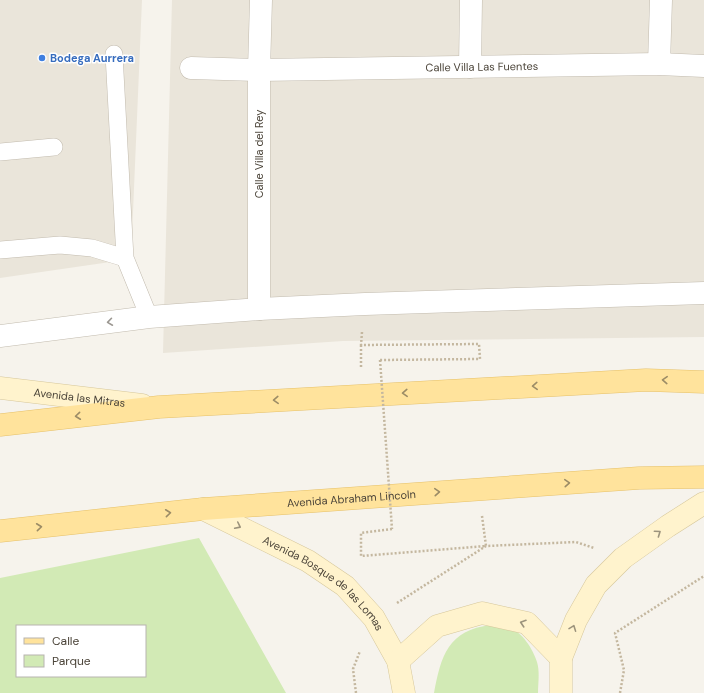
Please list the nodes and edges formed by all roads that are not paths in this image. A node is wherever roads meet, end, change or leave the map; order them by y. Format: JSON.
{"nodes":[{"id":1,"x":261,"y":0,"type":"edge"},
{"id":2,"x":471,"y":0,"type":"edge"},
{"id":3,"x":660,"y":0,"type":"edge"},
{"id":4,"x":114,"y":54,"type":"dead end"},
{"id":5,"x":659,"y":64,"type":"junction"},
{"id":6,"x":704,"y":66,"type":"edge"},
{"id":7,"x":470,"y":67,"type":"junction"},
{"id":8,"x":191,"y":68,"type":"dead end"},
{"id":9,"x":259,"y":70,"type":"junction"},
{"id":10,"x":54,"y":147,"type":"dead end"},
{"id":11,"x":0,"y":152,"type":"edge"},
{"id":12,"x":0,"y":250,"type":"edge"},
{"id":13,"x":125,"y":258,"type":"junction"},
{"id":14,"x":704,"y":293,"type":"edge"},
{"id":15,"x":259,"y":309,"type":"junction"},
{"id":16,"x":149,"y":317,"type":"junction"},
{"id":17,"x":0,"y":336,"type":"edge"},
{"id":18,"x":704,"y":382,"type":"edge"},
{"id":19,"x":0,"y":388,"type":"edge"},
{"id":20,"x":159,"y":407,"type":"junction"},
{"id":21,"x":0,"y":425,"type":"edge"},
{"id":22,"x":704,"y":477,"type":"edge"},
{"id":23,"x":704,"y":503,"type":"edge"},
{"id":24,"x":203,"y":509,"type":"junction"},
{"id":25,"x":0,"y":531,"type":"edge"},
{"id":26,"x":561,"y":658,"type":"junction"},
{"id":27,"x":398,"y":661,"type":"junction"},
{"id":28,"x":404,"y":693,"type":"edge"},
{"id":29,"x":561,"y":693,"type":"edge"}],
"edges":[{"from":1,"to":9,"type":"street","name":"Calle Villa del Rey"},
{"from":2,"to":7,"type":"street"},
{"from":3,"to":5,"type":"street"},
{"from":4,"to":13,"type":"lane"},
{"from":5,"to":6,"type":"street","name":"Calle Villa Las Fuentes"},
{"from":5,"to":7,"type":"street","name":"Calle Villa Las Fuentes"},
{"from":7,"to":9,"type":"street","name":"Calle Villa Las Fuentes"},
{"from":8,"to":9,"type":"street","name":"Calle Villa Las Fuentes"},
{"from":9,"to":15,"type":"street","name":"Calle Villa del Rey"},
{"from":10,"to":11,"type":"lane"},
{"from":12,"to":13,"type":"lane"},
{"from":13,"to":16,"type":"lane"},
{"from":14,"to":15,"type":"street"},
{"from":15,"to":16,"type":"street"},
{"from":16,"to":17,"type":"street","one_way":true},
{"from":18,"to":20,"type":"main road","one_way":true},
{"from":19,"to":20,"type":"street","name":"Avenida las Mitras"},
{"from":20,"to":21,"type":"main road","one_way":true},
{"from":24,"to":22,"type":"main road","name":"Avenida Abraham Lincoln","one_way":true},
{"from":26,"to":23,"type":"street","one_way":true},
{"from":25,"to":24,"type":"main road","name":"Avenida Abraham Lincoln","one_way":true},
{"from":24,"to":27,"type":"street","name":"Avenida Bosque de las Lomas","one_way":true},
{"from":26,"to":27,"type":"street","one_way":true},
{"from":26,"to":29,"type":"street"},
{"from":27,"to":28,"type":"street","name":"Avenida Bosque de las Lomas"}]}
